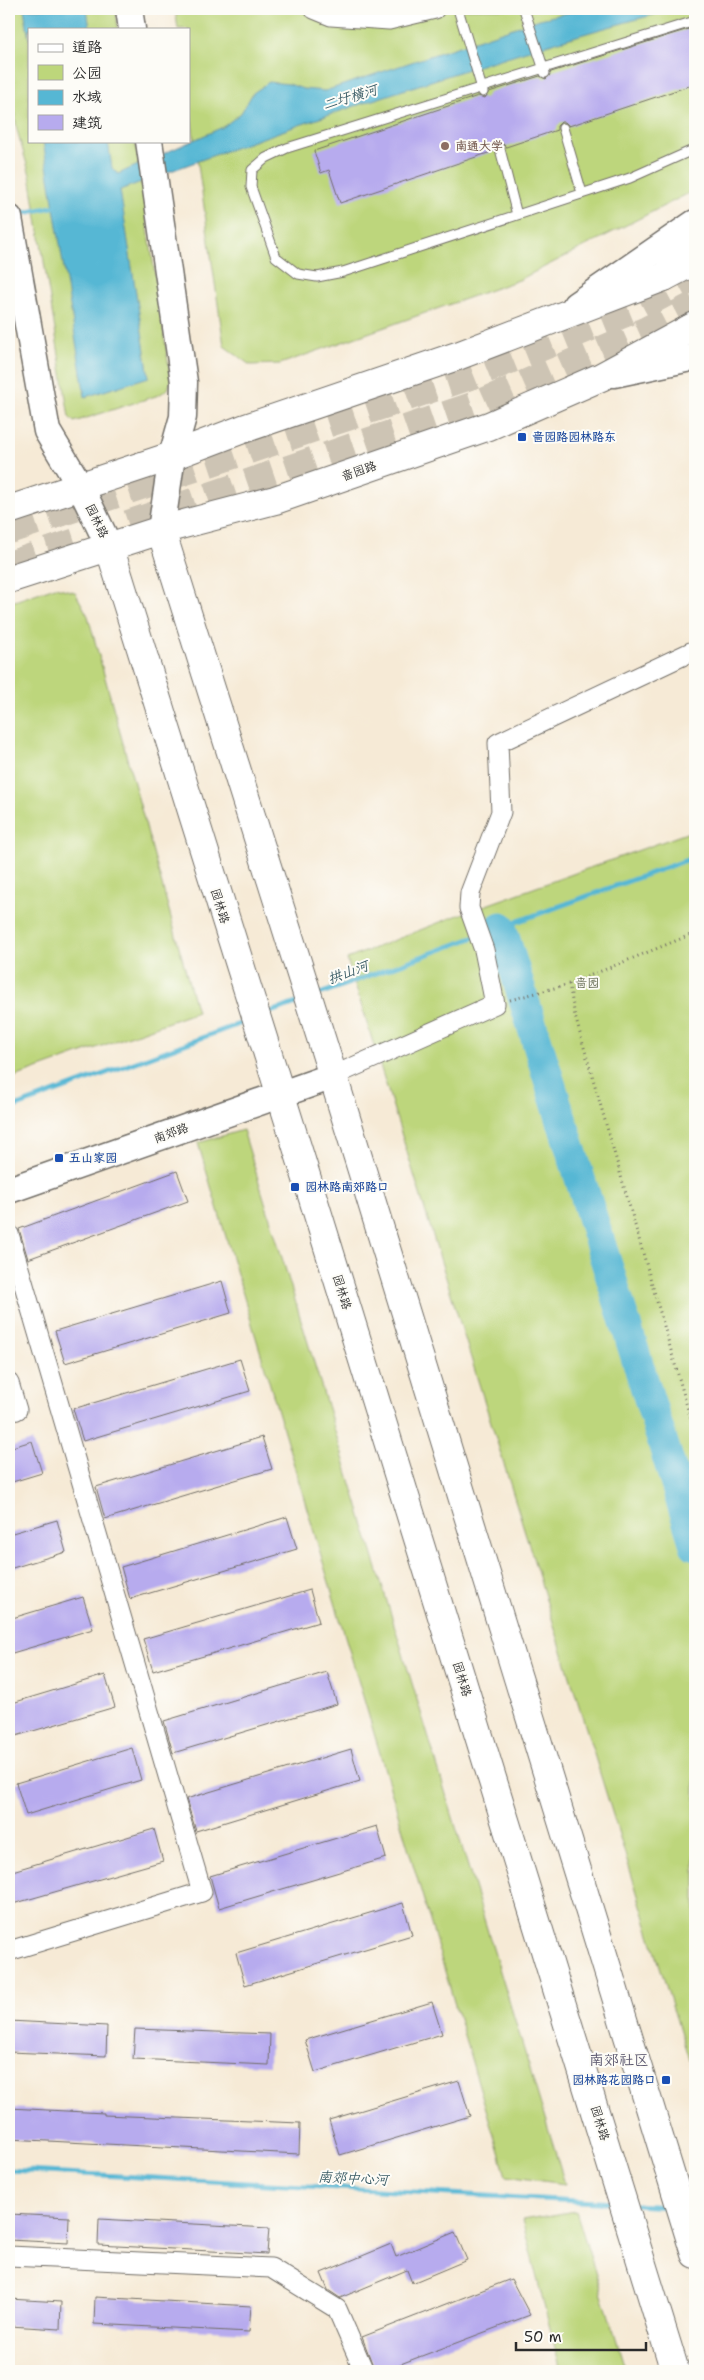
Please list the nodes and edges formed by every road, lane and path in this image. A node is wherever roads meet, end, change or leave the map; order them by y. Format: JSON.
{"nodes":[{"id":1,"x":129,"y":9,"type":"edge"},
{"id":2,"x":314,"y":9,"type":"edge"},
{"id":3,"x":435,"y":9,"type":"edge"},
{"id":4,"x":458,"y":9,"type":"edge"},
{"id":5,"x":524,"y":9,"type":"edge"},
{"id":6,"x":695,"y":21,"type":"edge"},
{"id":7,"x":132,"y":28,"type":"edge"},
{"id":8,"x":544,"y":71,"type":"junction"},
{"id":9,"x":483,"y":91,"type":"junction"},
{"id":10,"x":563,"y":128,"type":"dead end"},
{"id":11,"x":149,"y":142,"type":"edge"},
{"id":12,"x":500,"y":149,"type":"dead end"},
{"id":13,"x":695,"y":149,"type":"edge"},
{"id":14,"x":582,"y":193,"type":"junction"},
{"id":15,"x":518,"y":215,"type":"junction"},
{"id":16,"x":9,"y":218,"type":"edge"},
{"id":17,"x":695,"y":224,"type":"edge"},
{"id":18,"x":695,"y":250,"type":"edge"},
{"id":19,"x":695,"y":261,"type":"edge"},
{"id":20,"x":664,"y":277,"type":"junction"},
{"id":21,"x":556,"y":318,"type":"junction"},
{"id":22,"x":694,"y":328,"type":"edge"},
{"id":23,"x":695,"y":357,"type":"edge"},
{"id":24,"x":601,"y":377,"type":"junction"},
{"id":25,"x":172,"y":456,"type":"junction"},
{"id":26,"x":80,"y":486,"type":"junction"},
{"id":27,"x":9,"y":510,"type":"edge"},
{"id":28,"x":161,"y":530,"type":"junction"},
{"id":29,"x":109,"y":546,"type":"junction"},
{"id":30,"x":9,"y":579,"type":"edge"},
{"id":31,"x":695,"y":650,"type":"edge"},
{"id":32,"x":695,"y":933,"type":"edge"},
{"id":33,"x":569,"y":984,"type":"junction"},
{"id":34,"x":495,"y":1004,"type":"junction"},
{"id":35,"x":333,"y":1076,"type":"junction"},
{"id":36,"x":279,"y":1094,"type":"junction"},
{"id":37,"x":9,"y":1190,"type":"edge"},
{"id":38,"x":9,"y":1234,"type":"edge"},
{"id":39,"x":9,"y":1383,"type":"edge"},
{"id":40,"x":9,"y":1412,"type":"edge"},
{"id":41,"x":695,"y":1434,"type":"edge"},
{"id":42,"x":9,"y":1951,"type":"edge"},
{"id":43,"x":695,"y":2254,"type":"edge"},
{"id":44,"x":9,"y":2256,"type":"edge"},
{"id":45,"x":364,"y":2371,"type":"edge"},
{"id":46,"x":675,"y":2371,"type":"edge"}],
"edges":[{"from":1,"to":7,"type":"main road"},
{"from":2,"to":3,"type":"street"},
{"from":4,"to":9,"type":"lane"},
{"from":5,"to":8,"type":"lane"},
{"from":6,"to":8,"type":"lane"},
{"from":8,"to":9,"type":"lane"},
{"from":9,"to":15,"type":"lane"},
{"from":10,"to":14,"type":"lane"},
{"from":11,"to":25,"type":"main road"},
{"from":12,"to":15,"type":"lane"},
{"from":13,"to":14,"type":"lane"},
{"from":14,"to":15,"type":"lane"},
{"from":16,"to":26,"type":"main road","name":"园林路"},
{"from":17,"to":21,"type":"main road"},
{"from":18,"to":20,"type":"main road"},
{"from":19,"to":20,"type":"main road"},
{"from":20,"to":21,"type":"main road"},
{"from":21,"to":25,"type":"main road"},
{"from":22,"to":24,"type":"main road","name":"啬园路"},
{"from":23,"to":24,"type":"main road"},
{"from":24,"to":28,"type":"main road","name":"啬园路"},
{"from":25,"to":26,"type":"main road"},
{"from":25,"to":28,"type":"main road"},
{"from":26,"to":27,"type":"main road"},
{"from":26,"to":29,"type":"main road","name":"园林路"},
{"from":28,"to":29,"type":"main road","name":"啬园路"},
{"from":28,"to":35,"type":"main road"},
{"from":29,"to":30,"type":"main road","name":"啬园路"},
{"from":29,"to":36,"type":"main road","name":"园林路"},
{"from":31,"to":34,"type":"street"},
{"from":32,"to":33,"type":"path"},
{"from":33,"to":34,"type":"path"},
{"from":33,"to":41,"type":"path"},
{"from":34,"to":35,"type":"street"},
{"from":35,"to":36,"type":"main road","name":"南郊路"},
{"from":35,"to":43,"type":"main road"},
{"from":36,"to":37,"type":"main road","name":"南郊路"},
{"from":36,"to":46,"type":"main road","name":"园林路"},
{"from":38,"to":42,"type":"street"},
{"from":39,"to":40,"type":"street"},
{"from":44,"to":45,"type":"street"}]}
